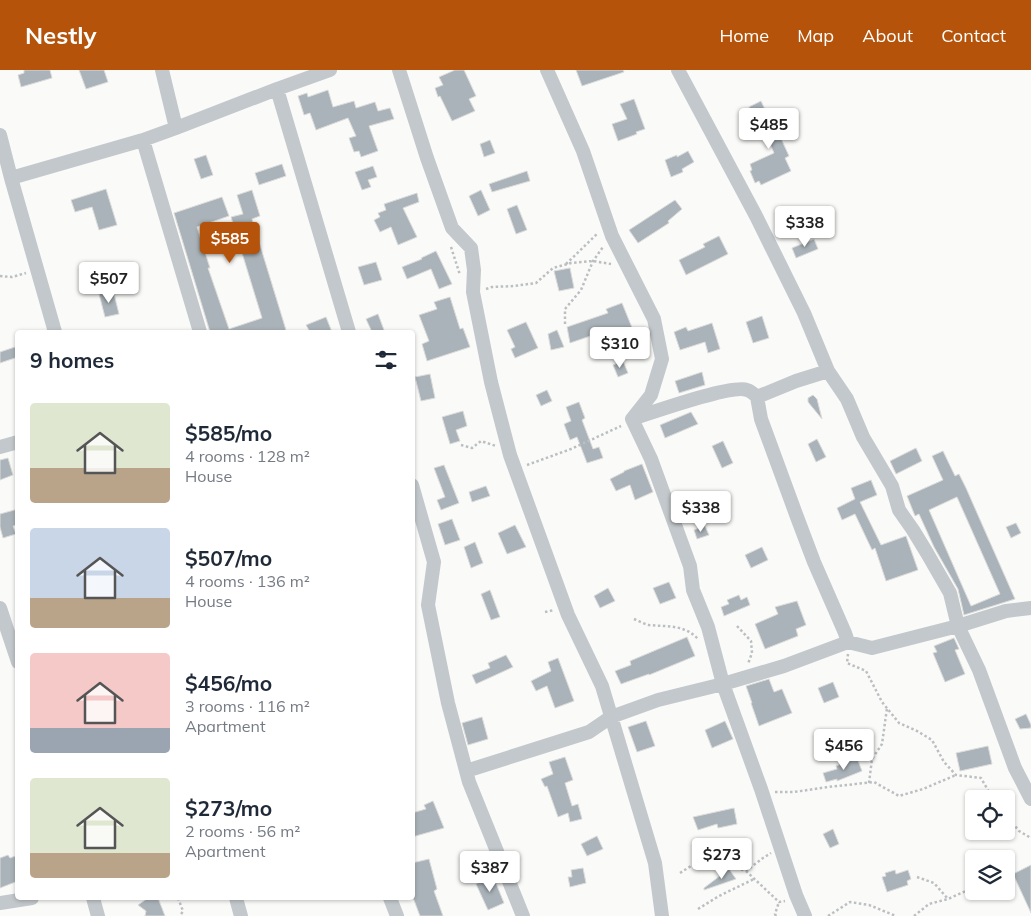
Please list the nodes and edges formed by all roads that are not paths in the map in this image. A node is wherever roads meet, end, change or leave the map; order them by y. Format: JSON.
{"nodes":[{"id":1,"x":162,"y":70,"type":"edge"},
{"id":2,"x":330,"y":70,"type":"edge"},
{"id":3,"x":399,"y":70,"type":"edge"},
{"id":4,"x":547,"y":70,"type":"edge"},
{"id":5,"x":678,"y":70,"type":"edge"},
{"id":6,"x":292,"y":76,"type":"edge"},
{"id":7,"x":277,"y":89,"type":"junction"},
{"id":8,"x":176,"y":128,"type":"junction"},
{"id":9,"x":0,"y":135,"type":"edge"},
{"id":10,"x":143,"y":140,"type":"junction"},
{"id":11,"x":11,"y":178,"type":"junction"},
{"id":12,"x":54,"y":330,"type":"edge"},
{"id":13,"x":199,"y":330,"type":"edge"},
{"id":14,"x":348,"y":330,"type":"edge"},
{"id":15,"x":828,"y":371,"type":"junction"},
{"id":16,"x":757,"y":396,"type":"junction"},
{"id":17,"x":632,"y":419,"type":"junction"},
{"id":18,"x":15,"y":443,"type":"edge"},
{"id":19,"x":0,"y":447,"type":"edge"},
{"id":20,"x":415,"y":496,"type":"edge"},
{"id":21,"x":0,"y":608,"type":"edge"},
{"id":22,"x":1031,"y":608,"type":"edge"},
{"id":23,"x":958,"y":626,"type":"junction"},
{"id":24,"x":848,"y":642,"type":"junction"},
{"id":25,"x":15,"y":653,"type":"edge"},
{"id":26,"x":723,"y":684,"type":"junction"},
{"id":27,"x":611,"y":717,"type":"junction"},
{"id":28,"x":466,"y":770,"type":"junction"},
{"id":29,"x":1031,"y":799,"type":"edge"},
{"id":30,"x":21,"y":900,"type":"edge"},
{"id":31,"x":94,"y":900,"type":"edge"},
{"id":32,"x":237,"y":900,"type":"edge"},
{"id":33,"x":391,"y":900,"type":"edge"},
{"id":34,"x":0,"y":904,"type":"edge"},
{"id":35,"x":98,"y":916,"type":"edge"},
{"id":36,"x":241,"y":916,"type":"edge"},
{"id":37,"x":397,"y":916,"type":"edge"},
{"id":38,"x":522,"y":916,"type":"edge"},
{"id":39,"x":662,"y":916,"type":"edge"},
{"id":40,"x":805,"y":916,"type":"edge"}],
"edges":[{"from":1,"to":8,"type":"street"},
{"from":2,"to":6,"type":"street"},
{"from":3,"to":27,"type":"street"},
{"from":4,"to":17,"type":"street"},
{"from":5,"to":15,"type":"street"},
{"from":6,"to":7,"type":"street"},
{"from":7,"to":8,"type":"street"},
{"from":7,"to":14,"type":"street"},
{"from":8,"to":10,"type":"street"},
{"from":9,"to":11,"type":"street"},
{"from":10,"to":11,"type":"street"},
{"from":10,"to":13,"type":"street"},
{"from":11,"to":12,"type":"street"},
{"from":15,"to":16,"type":"street"},
{"from":15,"to":23,"type":"street"},
{"from":16,"to":17,"type":"street"},
{"from":16,"to":24,"type":"street"},
{"from":17,"to":26,"type":"street"},
{"from":18,"to":19,"type":"street"},
{"from":20,"to":28,"type":"street"},
{"from":21,"to":25,"type":"street"},
{"from":22,"to":23,"type":"street"},
{"from":23,"to":24,"type":"street"},
{"from":23,"to":29,"type":"street"},
{"from":24,"to":26,"type":"street"},
{"from":26,"to":27,"type":"street"},
{"from":26,"to":40,"type":"street"},
{"from":27,"to":28,"type":"street"},
{"from":27,"to":39,"type":"street"},
{"from":28,"to":38,"type":"street"},
{"from":30,"to":34,"type":"street"},
{"from":31,"to":35,"type":"street"},
{"from":32,"to":36,"type":"street"},
{"from":33,"to":37,"type":"street"}]}
